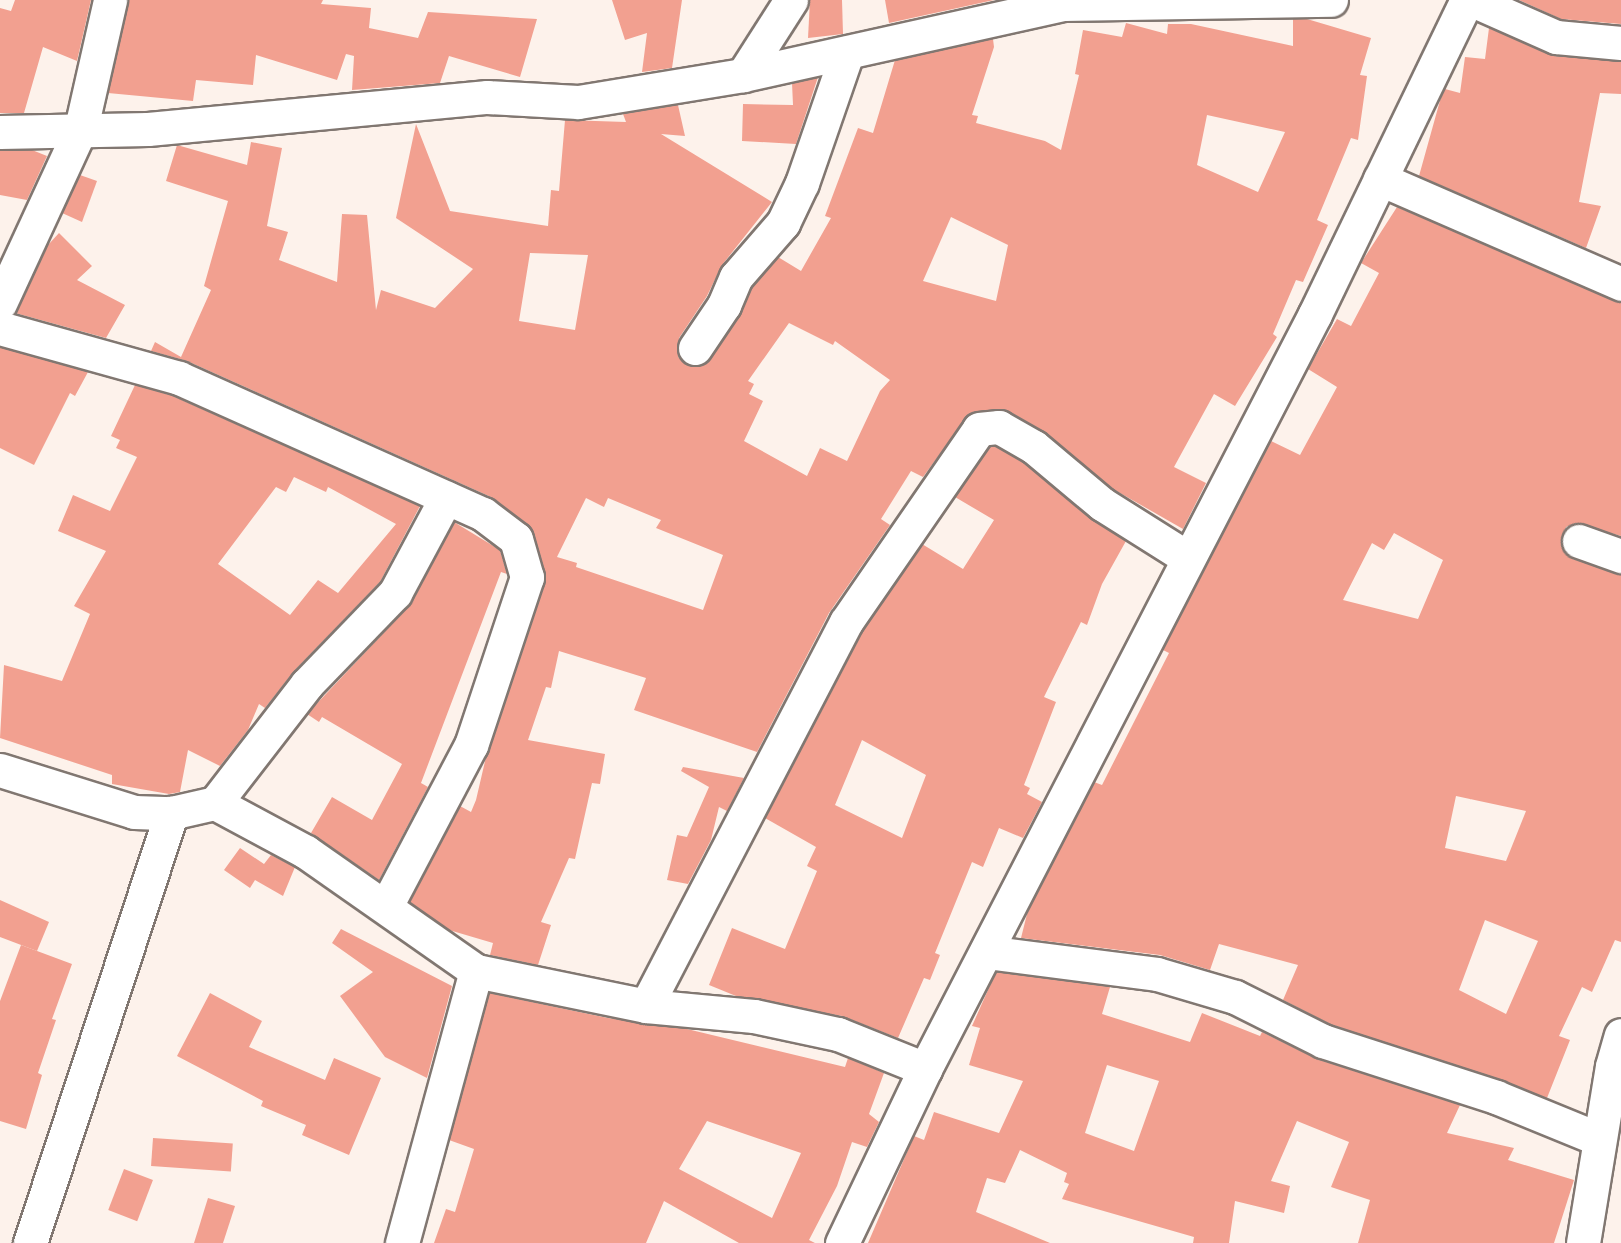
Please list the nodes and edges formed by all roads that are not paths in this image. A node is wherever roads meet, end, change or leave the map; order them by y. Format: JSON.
{"nodes":[{"id":1,"x":110,"y":0,"type":"edge"},
{"id":2,"x":791,"y":0,"type":"edge"},
{"id":3,"x":1331,"y":0,"type":"edge"},
{"id":4,"x":1467,"y":0,"type":"edge"},
{"id":5,"x":1472,"y":0,"type":"edge"},
{"id":6,"x":1621,"y":42,"type":"edge"},
{"id":7,"x":847,"y":53,"type":"junction"},
{"id":8,"x":743,"y":75,"type":"junction"},
{"id":9,"x":81,"y":128,"type":"junction"},
{"id":10,"x":0,"y":132,"type":"edge"},
{"id":11,"x":1380,"y":179,"type":"junction"},
{"id":12,"x":1621,"y":284,"type":"edge"},
{"id":13,"x":0,"y":303,"type":"edge"},
{"id":14,"x":0,"y":328,"type":"edge"},
{"id":15,"x":695,"y":348,"type":"dead end"},
{"id":16,"x":446,"y":498,"type":"junction"},
{"id":17,"x":1579,"y":542,"type":"dead end"},
{"id":18,"x":1621,"y":556,"type":"edge"},
{"id":19,"x":1186,"y":557,"type":"junction"},
{"id":20,"x":0,"y":770,"type":"edge"},
{"id":21,"x":215,"y":803,"type":"junction"},
{"id":22,"x":171,"y":813,"type":"junction"},
{"id":23,"x":386,"y":906,"type":"junction"},
{"id":24,"x":986,"y":952,"type":"junction"},
{"id":25,"x":476,"y":971,"type":"junction"},
{"id":26,"x":646,"y":1006,"type":"junction"},
{"id":27,"x":1621,"y":1035,"type":"edge"},
{"id":28,"x":925,"y":1069,"type":"junction"},
{"id":29,"x":1599,"y":1139,"type":"junction"},
{"id":30,"x":30,"y":1243,"type":"edge"},
{"id":31,"x":402,"y":1243,"type":"edge"},
{"id":32,"x":842,"y":1243,"type":"edge"},
{"id":33,"x":1583,"y":1243,"type":"edge"}],
"edges":[{"from":1,"to":9,"type":"street"},
{"from":2,"to":8,"type":"street"},
{"from":3,"to":7,"type":"street"},
{"from":4,"to":11,"type":"street"},
{"from":5,"to":6,"type":"street"},
{"from":7,"to":8,"type":"street"},
{"from":7,"to":15,"type":"street"},
{"from":8,"to":9,"type":"street"},
{"from":9,"to":10,"type":"street"},
{"from":9,"to":13,"type":"street"},
{"from":11,"to":12,"type":"street"},
{"from":11,"to":19,"type":"street"},
{"from":14,"to":16,"type":"street"},
{"from":16,"to":21,"type":"street"},
{"from":16,"to":23,"type":"street"},
{"from":17,"to":18,"type":"street"},
{"from":19,"to":24,"type":"street"},
{"from":19,"to":26,"type":"street"},
{"from":20,"to":22,"type":"street"},
{"from":21,"to":22,"type":"street"},
{"from":21,"to":23,"type":"street"},
{"from":22,"to":30,"type":"street"},
{"from":23,"to":25,"type":"street"},
{"from":24,"to":28,"type":"street"},
{"from":24,"to":29,"type":"street"},
{"from":25,"to":26,"type":"street"},
{"from":25,"to":31,"type":"street"},
{"from":26,"to":28,"type":"street"},
{"from":27,"to":29,"type":"street"},
{"from":28,"to":32,"type":"street"},
{"from":29,"to":33,"type":"street"}]}
